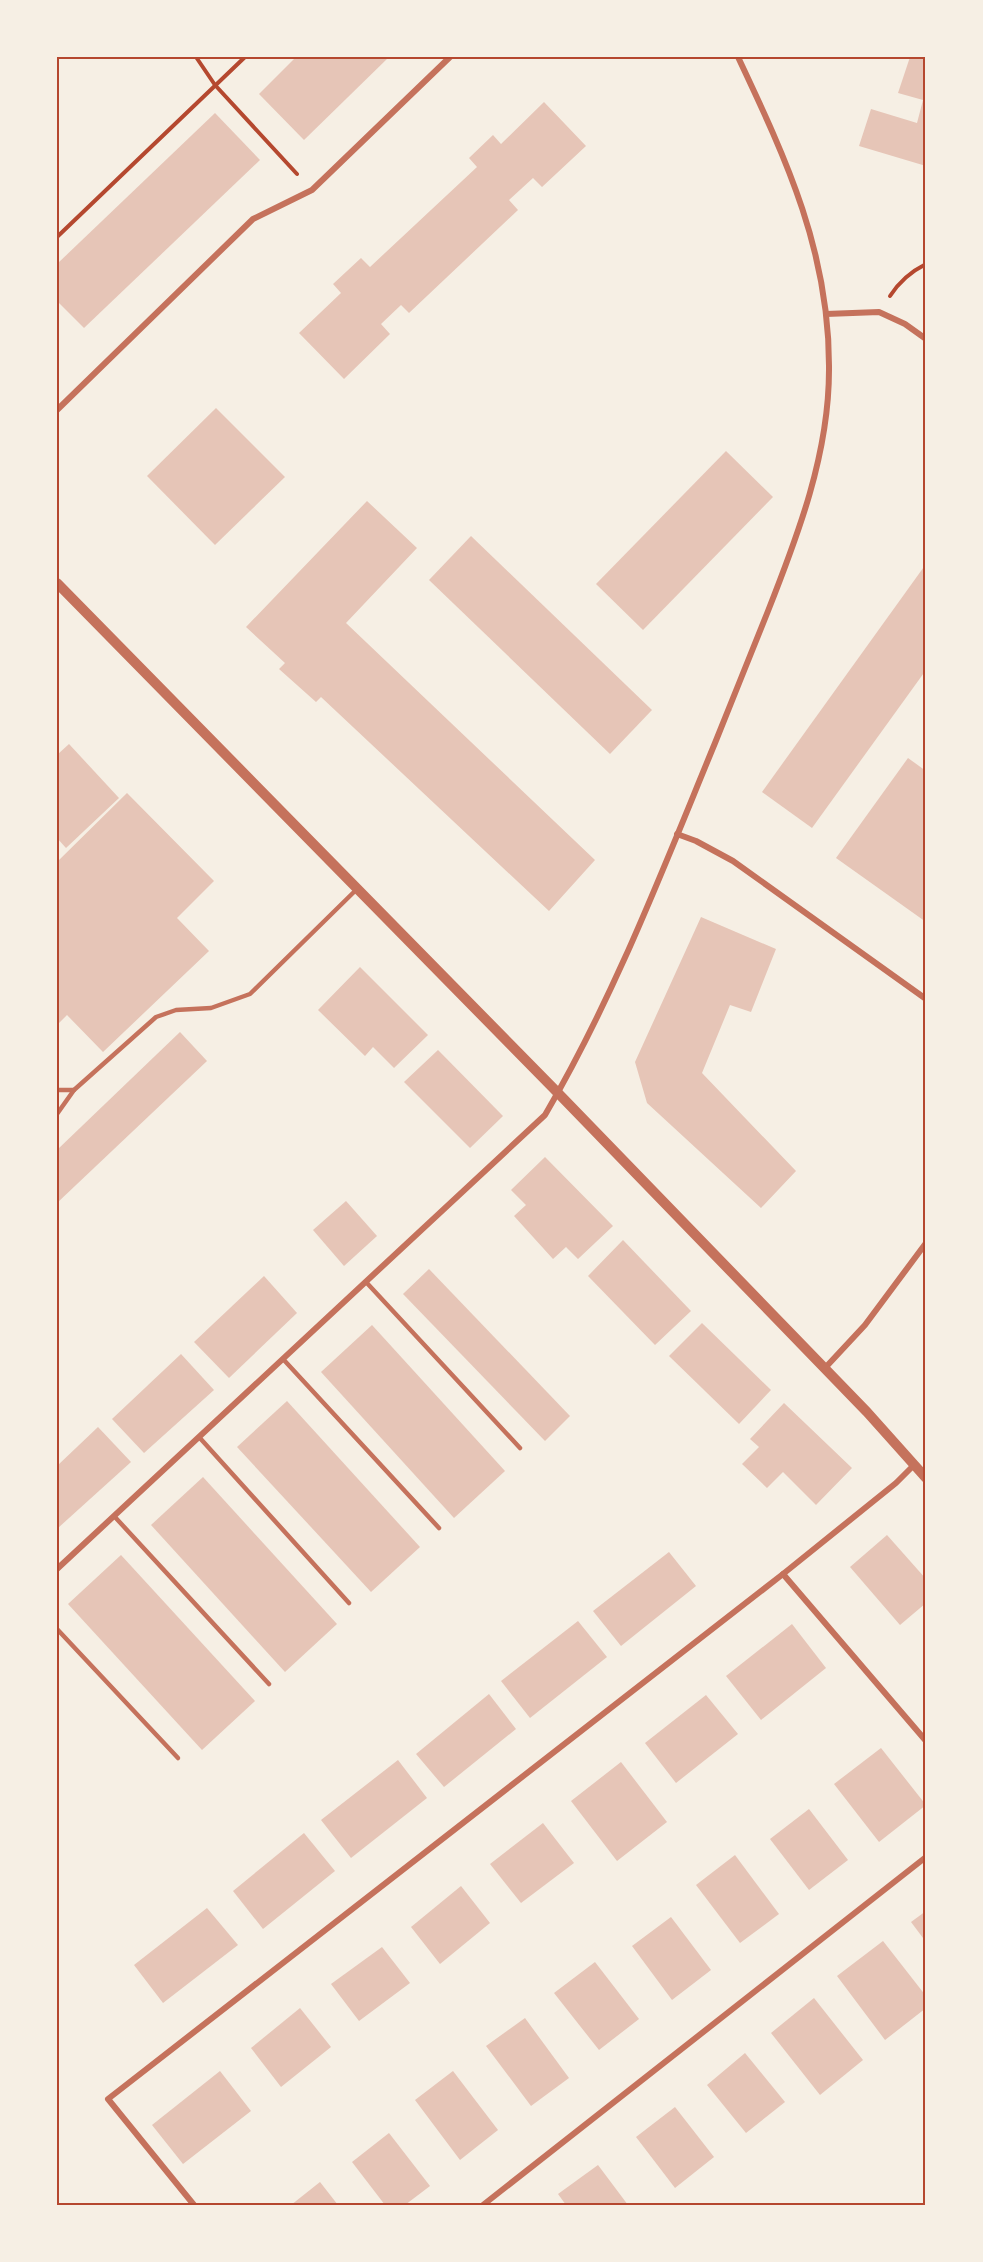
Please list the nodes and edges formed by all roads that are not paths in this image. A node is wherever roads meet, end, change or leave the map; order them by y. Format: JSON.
{"nodes":[{"id":1,"x":450,"y":57,"type":"edge"},
{"id":2,"x":738,"y":57,"type":"edge"},
{"id":3,"x":826,"y":315,"type":"junction"},
{"id":4,"x":926,"y":339,"type":"edge"},
{"id":5,"x":57,"y":410,"type":"edge"},
{"id":6,"x":57,"y":582,"type":"edge"},
{"id":7,"x":677,"y":834,"type":"junction"},
{"id":8,"x":357,"y":889,"type":"junction"},
{"id":9,"x":926,"y":999,"type":"edge"},
{"id":10,"x":57,"y":1090,"type":"edge"},
{"id":11,"x":74,"y":1090,"type":"junction"},
{"id":12,"x":558,"y":1093,"type":"junction"},
{"id":13,"x":57,"y":1114,"type":"edge"},
{"id":14,"x":926,"y":1243,"type":"edge"},
{"id":15,"x":366,"y":1282,"type":"junction"},
{"id":16,"x":283,"y":1359,"type":"junction"},
{"id":17,"x":825,"y":1368,"type":"junction"},
{"id":18,"x":199,"y":1437,"type":"junction"},
{"id":19,"x":520,"y":1448,"type":"dead end"},
{"id":20,"x":915,"y":1465,"type":"junction"},
{"id":21,"x":926,"y":1478,"type":"edge"},
{"id":22,"x":114,"y":1516,"type":"junction"},
{"id":23,"x":439,"y":1528,"type":"dead end"},
{"id":24,"x":57,"y":1569,"type":"edge"},
{"id":25,"x":783,"y":1574,"type":"junction"},
{"id":26,"x":349,"y":1603,"type":"dead end"},
{"id":27,"x":57,"y":1629,"type":"edge"},
{"id":28,"x":269,"y":1684,"type":"dead end"},
{"id":29,"x":926,"y":1741,"type":"edge"},
{"id":30,"x":178,"y":1758,"type":"dead end"},
{"id":31,"x":926,"y":1857,"type":"edge"},
{"id":32,"x":194,"y":2205,"type":"edge"},
{"id":33,"x":483,"y":2205,"type":"edge"}],
"edges":[{"from":1,"to":5,"type":"street"},
{"from":2,"to":3,"type":"street"},
{"from":3,"to":4,"type":"street"},
{"from":3,"to":7,"type":"street"},
{"from":6,"to":8,"type":"street"},
{"from":7,"to":9,"type":"street"},
{"from":7,"to":12,"type":"street"},
{"from":8,"to":11,"type":"lane"},
{"from":8,"to":12,"type":"street"},
{"from":10,"to":11,"type":"lane"},
{"from":11,"to":13,"type":"lane"},
{"from":12,"to":15,"type":"street"},
{"from":12,"to":17,"type":"street"},
{"from":14,"to":17,"type":"street"},
{"from":15,"to":16,"type":"street"},
{"from":15,"to":19,"type":"lane"},
{"from":16,"to":18,"type":"street"},
{"from":16,"to":23,"type":"lane"},
{"from":17,"to":20,"type":"street"},
{"from":18,"to":22,"type":"street"},
{"from":18,"to":26,"type":"lane"},
{"from":20,"to":21,"type":"street"},
{"from":20,"to":25,"type":"street"},
{"from":22,"to":24,"type":"street"},
{"from":22,"to":28,"type":"lane"},
{"from":25,"to":29,"type":"street"},
{"from":25,"to":32,"type":"street"},
{"from":27,"to":30,"type":"lane"},
{"from":31,"to":33,"type":"street"}]}
